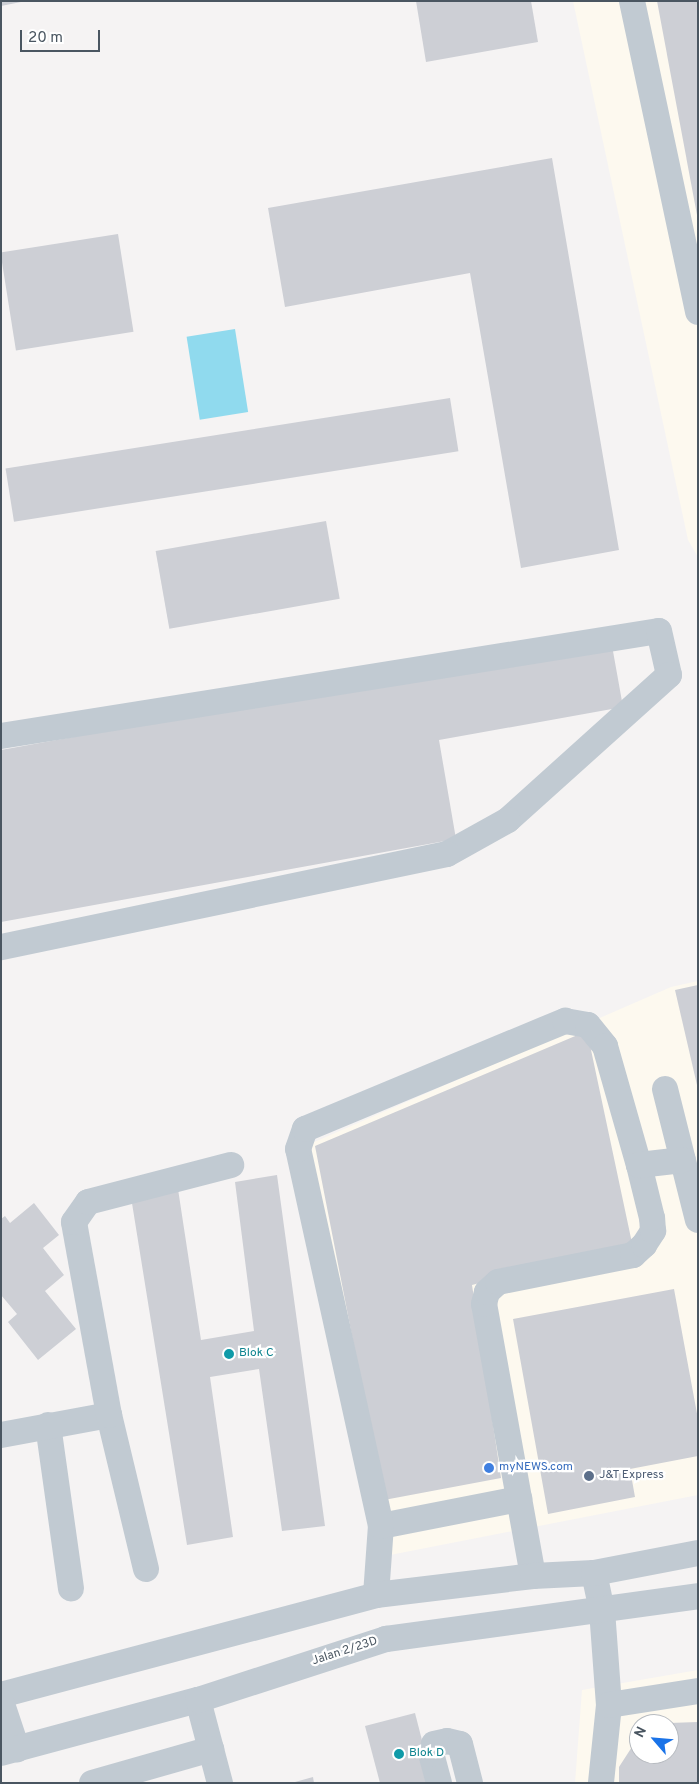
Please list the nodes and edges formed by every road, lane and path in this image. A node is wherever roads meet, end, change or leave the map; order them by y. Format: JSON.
{"nodes":[{"id":1,"x":632,"y":1,"type":"edge"},
{"id":2,"x":698,"y":312,"type":"edge"},
{"id":3,"x":1,"y":736,"type":"edge"},
{"id":4,"x":1,"y":947,"type":"edge"},
{"id":5,"x":666,"y":1089,"type":"dead end"},
{"id":6,"x":683,"y":1160,"type":"junction"},
{"id":7,"x":231,"y":1165,"type":"dead end"},
{"id":8,"x":639,"y":1165,"type":"junction"},
{"id":9,"x":698,"y":1220,"type":"edge"},
{"id":10,"x":109,"y":1415,"type":"junction"},
{"id":11,"x":48,"y":1425,"type":"junction"},
{"id":12,"x":1,"y":1435,"type":"edge"},
{"id":13,"x":520,"y":1499,"type":"junction"},
{"id":14,"x":380,"y":1526,"type":"junction"},
{"id":15,"x":698,"y":1553,"type":"edge"},
{"id":16,"x":146,"y":1569,"type":"dead end"},
{"id":17,"x":594,"y":1573,"type":"junction"},
{"id":18,"x":534,"y":1576,"type":"junction"},
{"id":19,"x":71,"y":1588,"type":"dead end"},
{"id":20,"x":376,"y":1595,"type":"junction"},
{"id":21,"x":698,"y":1596,"type":"edge"},
{"id":22,"x":602,"y":1610,"type":"junction"},
{"id":23,"x":698,"y":1691,"type":"edge"},
{"id":24,"x":1,"y":1695,"type":"edge"},
{"id":25,"x":198,"y":1700,"type":"junction"},
{"id":26,"x":1,"y":1701,"type":"edge"},
{"id":27,"x":609,"y":1705,"type":"junction"},
{"id":28,"x":211,"y":1749,"type":"junction"},
{"id":29,"x":9,"y":1751,"type":"edge"},
{"id":30,"x":92,"y":1783,"type":"edge"},
{"id":31,"x":220,"y":1783,"type":"edge"},
{"id":32,"x":439,"y":1783,"type":"edge"},
{"id":33,"x":470,"y":1783,"type":"edge"},
{"id":34,"x":602,"y":1783,"type":"edge"}],
"edges":[{"from":1,"to":2,"type":"street"},
{"from":3,"to":4,"type":"street"},
{"from":5,"to":6,"type":"street"},
{"from":6,"to":8,"type":"street"},
{"from":6,"to":9,"type":"street"},
{"from":7,"to":10,"type":"street"},
{"from":8,"to":13,"type":"street"},
{"from":8,"to":14,"type":"street"},
{"from":10,"to":11,"type":"street"},
{"from":10,"to":16,"type":"street"},
{"from":11,"to":12,"type":"street"},
{"from":11,"to":19,"type":"street"},
{"from":13,"to":14,"type":"street"},
{"from":13,"to":18,"type":"street"},
{"from":14,"to":20,"type":"street"},
{"from":15,"to":17,"type":"street"},
{"from":17,"to":18,"type":"street"},
{"from":17,"to":22,"type":"street"},
{"from":18,"to":20,"type":"street"},
{"from":20,"to":24,"type":"street"},
{"from":21,"to":22,"type":"street","name":"Jalan 2/23D"},
{"from":22,"to":25,"type":"street","name":"Jalan 2/23D"},
{"from":22,"to":27,"type":"street"},
{"from":23,"to":27,"type":"street"},
{"from":25,"to":28,"type":"street"},
{"from":25,"to":29,"type":"street","name":"Jalan 2/23D"},
{"from":26,"to":29,"type":"street"},
{"from":27,"to":34,"type":"street"},
{"from":28,"to":30,"type":"street"},
{"from":28,"to":31,"type":"street"},
{"from":32,"to":33,"type":"street"}]}
